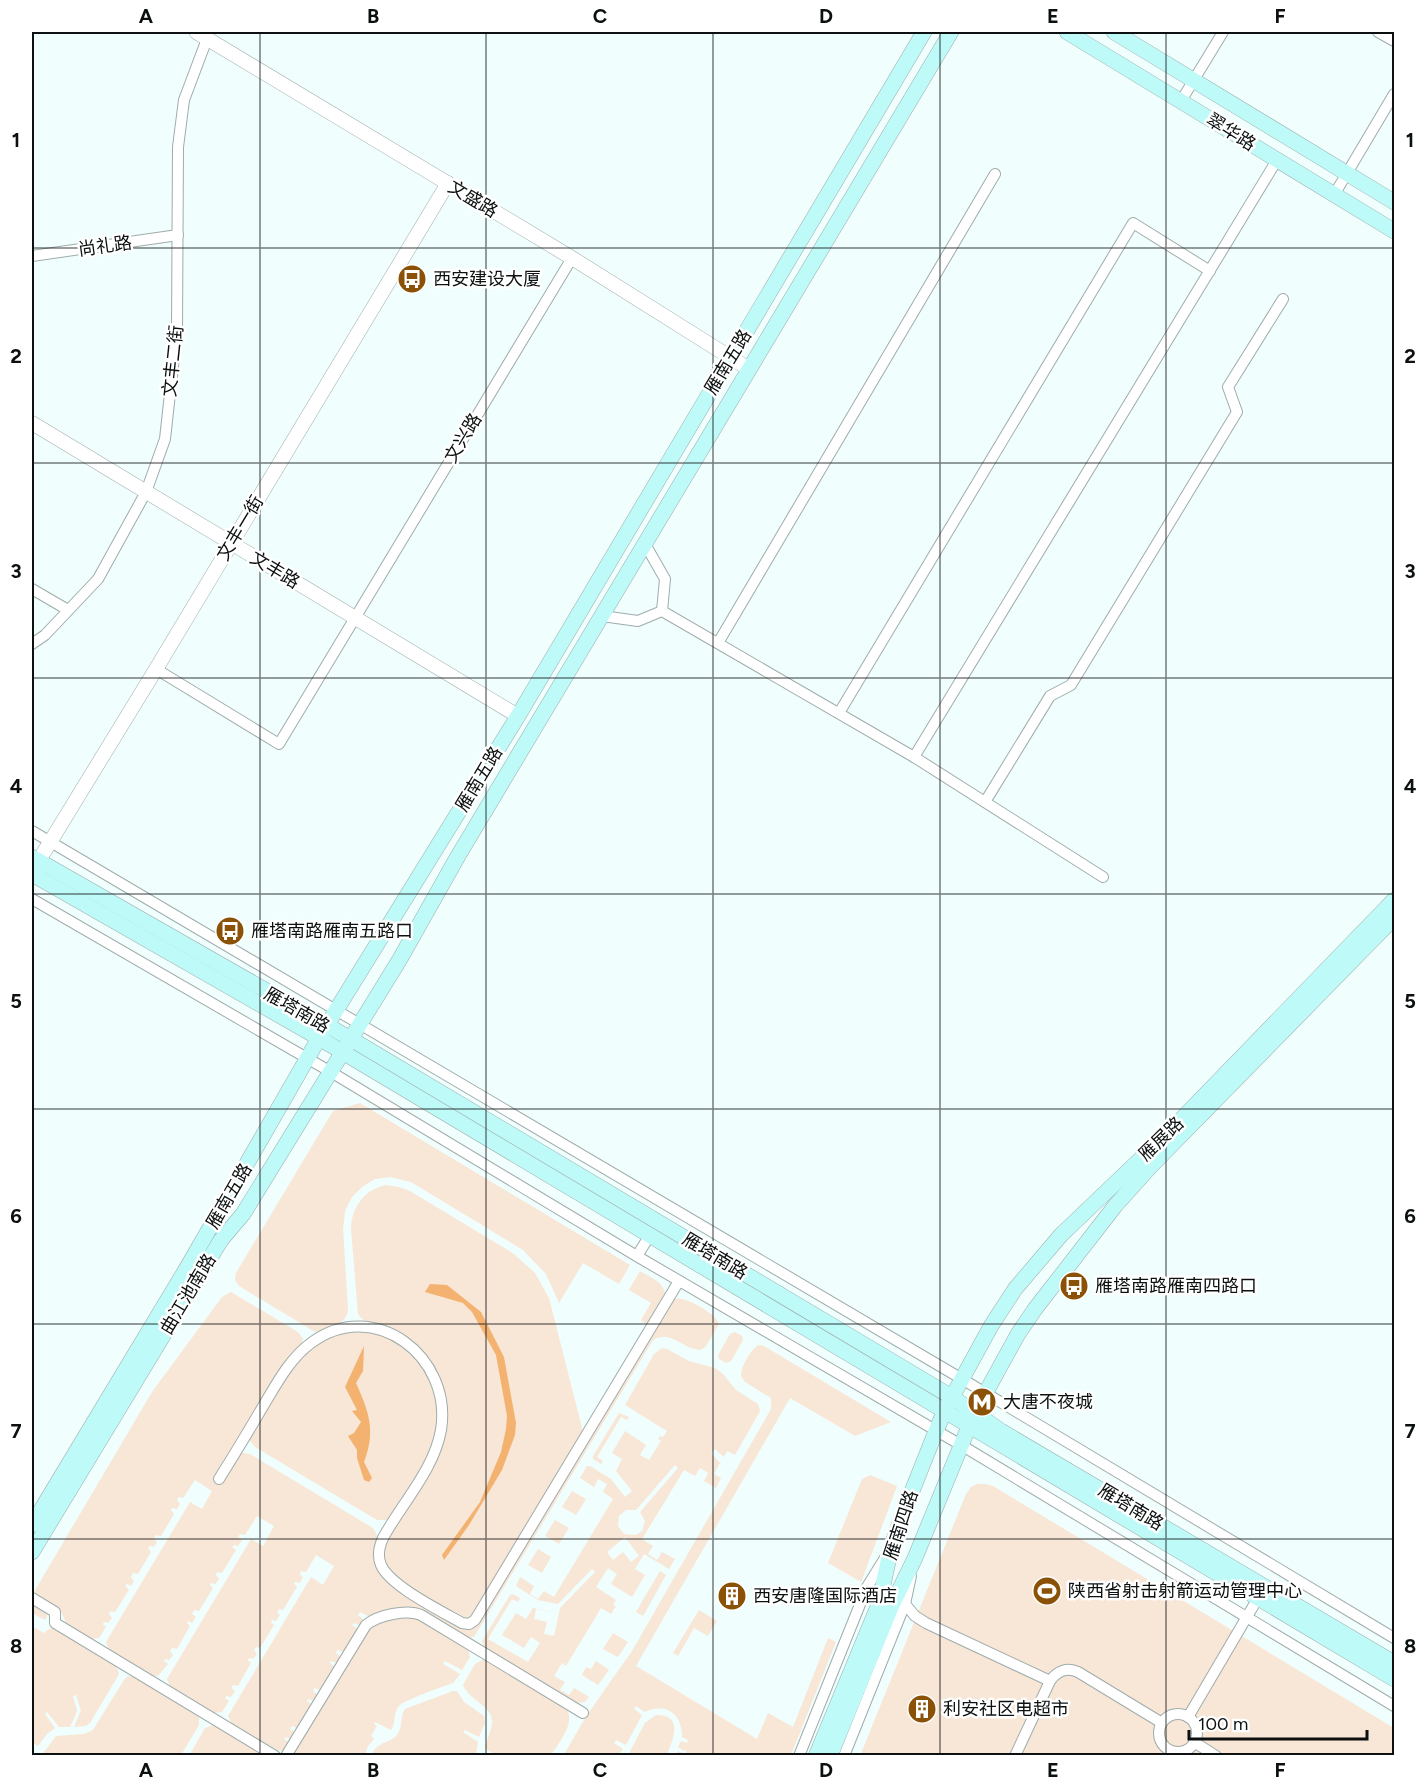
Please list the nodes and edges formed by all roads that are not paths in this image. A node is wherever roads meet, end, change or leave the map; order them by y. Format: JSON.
{"nodes":[{"id":1,"x":924,"y":32,"type":"edge"},
{"id":2,"x":951,"y":32,"type":"edge"},
{"id":3,"x":1067,"y":32,"type":"edge"},
{"id":4,"x":1114,"y":32,"type":"edge"},
{"id":5,"x":1223,"y":32,"type":"edge"},
{"id":6,"x":1378,"y":32,"type":"edge"},
{"id":7,"x":201,"y":35,"type":"edge"},
{"id":8,"x":1395,"y":41,"type":"edge"},
{"id":9,"x":1194,"y":80,"type":"junction"},
{"id":10,"x":1395,"y":94,"type":"edge"},
{"id":11,"x":1181,"y":101,"type":"junction"},
{"id":12,"x":1277,"y":160,"type":"junction"},
{"id":13,"x":1347,"y":173,"type":"junction"},
{"id":14,"x":995,"y":174,"type":"dead end"},
{"id":15,"x":447,"y":183,"type":"junction"},
{"id":16,"x":1334,"y":195,"type":"junction"},
{"id":17,"x":1395,"y":202,"type":"edge"},
{"id":18,"x":1395,"y":231,"type":"edge"},
{"id":19,"x":178,"y":236,"type":"junction"},
{"id":20,"x":32,"y":256,"type":"edge"},
{"id":21,"x":572,"y":258,"type":"junction"},
{"id":22,"x":1210,"y":271,"type":"junction"},
{"id":23,"x":1283,"y":299,"type":"dead end"},
{"id":24,"x":730,"y":357,"type":"junction"},
{"id":25,"x":749,"y":369,"type":"junction"},
{"id":26,"x":32,"y":423,"type":"edge"},
{"id":27,"x":146,"y":492,"type":"junction"},
{"id":28,"x":231,"y":543,"type":"junction"},
{"id":29,"x":645,"y":544,"type":"junction"},
{"id":30,"x":32,"y":589,"type":"edge"},
{"id":31,"x":68,"y":610,"type":"junction"},
{"id":32,"x":662,"y":611,"type":"junction"},
{"id":33,"x":602,"y":616,"type":"junction"},
{"id":34,"x":355,"y":618,"type":"junction"},
{"id":35,"x":32,"y":644,"type":"edge"},
{"id":36,"x":718,"y":644,"type":"junction"},
{"id":37,"x":156,"y":669,"type":"junction"},
{"id":38,"x":839,"y":713,"type":"junction"},
{"id":39,"x":518,"y":716,"type":"junction"},
{"id":40,"x":914,"y":756,"type":"junction"},
{"id":41,"x":986,"y":802,"type":"junction"},
{"id":42,"x":32,"y":831,"type":"edge"},
{"id":43,"x":50,"y":842,"type":"junction"},
{"id":44,"x":33,"y":866,"type":"edge"},
{"id":45,"x":1103,"y":877,"type":"dead end"},
{"id":46,"x":32,"y":899,"type":"edge"},
{"id":47,"x":1395,"y":900,"type":"edge"},
{"id":48,"x":1395,"y":918,"type":"edge"},
{"id":49,"x":337,"y":1011,"type":"junction"},
{"id":50,"x":360,"y":1025,"type":"junction"},
{"id":51,"x":323,"y":1033,"type":"junction"},
{"id":52,"x":351,"y":1040,"type":"junction"},
{"id":53,"x":342,"y":1053,"type":"junction"},
{"id":54,"x":307,"y":1059,"type":"junction"},
{"id":55,"x":331,"y":1072,"type":"junction"},
{"id":56,"x":665,"y":1205,"type":"junction"},
{"id":57,"x":653,"y":1228,"type":"junction"},
{"id":58,"x":637,"y":1256,"type":"junction"},
{"id":59,"x":680,"y":1281,"type":"junction"},
{"id":60,"x":962,"y":1379,"type":"junction"},
{"id":61,"x":986,"y":1393,"type":"junction"},
{"id":62,"x":948,"y":1403,"type":"junction"},
{"id":63,"x":971,"y":1420,"type":"junction"},
{"id":64,"x":936,"y":1431,"type":"junction"},
{"id":65,"x":961,"y":1445,"type":"junction"},
{"id":66,"x":219,"y":1479,"type":"dead end"},
{"id":67,"x":32,"y":1525,"type":"edge"},
{"id":68,"x":891,"y":1548,"type":"junction"},
{"id":69,"x":32,"y":1552,"type":"edge"},
{"id":70,"x":915,"y":1558,"type":"junction"},
{"id":71,"x":32,"y":1598,"type":"edge"},
{"id":72,"x":1258,"y":1598,"type":"junction"},
{"id":73,"x":905,"y":1604,"type":"junction"},
{"id":74,"x":1247,"y":1618,"type":"junction"},
{"id":75,"x":1395,"y":1638,"type":"edge"},
{"id":76,"x":1395,"y":1663,"type":"edge"},
{"id":77,"x":1395,"y":1679,"type":"edge"},
{"id":78,"x":1050,"y":1681,"type":"junction"},
{"id":79,"x":1395,"y":1706,"type":"edge"},
{"id":80,"x":582,"y":1713,"type":"dead end"},
{"id":81,"x":1188,"y":1717,"type":"junction"},
{"id":82,"x":1162,"y":1723,"type":"junction"},
{"id":83,"x":1201,"y":1749,"type":"edge"},
{"id":84,"x":275,"y":1755,"type":"edge"},
{"id":85,"x":286,"y":1755,"type":"edge"},
{"id":86,"x":799,"y":1755,"type":"edge"},
{"id":87,"x":816,"y":1755,"type":"edge"},
{"id":88,"x":830,"y":1755,"type":"edge"},
{"id":89,"x":844,"y":1755,"type":"edge"},
{"id":90,"x":1015,"y":1755,"type":"edge"},
{"id":91,"x":1216,"y":1755,"type":"edge"}],
"edges":[{"from":1,"to":24,"type":"main road","name":"雁南五路"},
{"from":2,"to":25,"type":"main road","name":"雁南五路"},
{"from":3,"to":11,"type":"main road","name":"翠华路"},
{"from":4,"to":9,"type":"main road","name":"翠华路"},
{"from":5,"to":9,"type":"street"},
{"from":6,"to":8,"type":"street"},
{"from":7,"to":15,"type":"street","name":"文盛路"},
{"from":7,"to":19,"type":"street","name":"文丰二街"},
{"from":9,"to":11,"type":"street"},
{"from":9,"to":13,"type":"main road","name":"翠华路"},
{"from":10,"to":13,"type":"street"},
{"from":11,"to":12,"type":"main road","name":"翠华路"},
{"from":12,"to":16,"type":"main road","name":"翠华路"},
{"from":12,"to":22,"type":"street"},
{"from":13,"to":16,"type":"street"},
{"from":13,"to":17,"type":"main road","name":"翠华路"},
{"from":14,"to":36,"type":"street"},
{"from":15,"to":21,"type":"street","name":"文盛路"},
{"from":15,"to":28,"type":"street","name":"文丰一街"},
{"from":16,"to":18,"type":"main road","name":"翠华路"},
{"from":19,"to":20,"type":"street","name":"尚礼路"},
{"from":19,"to":27,"type":"street","name":"文丰二街"},
{"from":21,"to":24,"type":"street","name":"文盛路"},
{"from":21,"to":34,"type":"street","name":"文兴路"},
{"from":22,"to":38,"type":"street"},
{"from":22,"to":40,"type":"street"},
{"from":23,"to":41,"type":"street"},
{"from":24,"to":25,"type":"street","name":"文盛路"},
{"from":24,"to":39,"type":"main road","name":"雁南五路"},
{"from":25,"to":29,"type":"main road","name":"雁南五路"},
{"from":26,"to":27,"type":"street","name":"文丰路"},
{"from":27,"to":28,"type":"street","name":"文丰路"},
{"from":27,"to":31,"type":"street","name":"文丰二街"},
{"from":28,"to":34,"type":"street","name":"文丰路"},
{"from":28,"to":37,"type":"street","name":"文丰一街"},
{"from":29,"to":32,"type":"street"},
{"from":29,"to":33,"type":"main road","name":"雁南五路"},
{"from":30,"to":31,"type":"street"},
{"from":31,"to":35,"type":"street","name":"文丰二街"},
{"from":32,"to":33,"type":"street"},
{"from":32,"to":36,"type":"street"},
{"from":33,"to":50,"type":"main road","name":"雁南五路"},
{"from":34,"to":37,"type":"street","name":"文兴路"},
{"from":34,"to":39,"type":"street","name":"文丰路"},
{"from":36,"to":38,"type":"street"},
{"from":37,"to":43,"type":"street","name":"文丰一街"},
{"from":38,"to":40,"type":"street"},
{"from":39,"to":49,"type":"main road","name":"雁南五路"},
{"from":40,"to":41,"type":"street"},
{"from":41,"to":45,"type":"street"},
{"from":42,"to":43,"type":"street"},
{"from":43,"to":44,"type":"street","name":"文丰一街"},
{"from":43,"to":49,"type":"street"},
{"from":44,"to":51,"type":"main road","name":"雁塔南路"},
{"from":46,"to":54,"type":"street"},
{"from":47,"to":60,"type":"main road","name":"雁展路"},
{"from":48,"to":61,"type":"main road","name":"雁展路"},
{"from":49,"to":50,"type":"street"},
{"from":49,"to":51,"type":"main road","name":"雁南五路"},
{"from":50,"to":52,"type":"main road","name":"雁南五路"},
{"from":50,"to":56,"type":"street"},
{"from":51,"to":52,"type":"main road","name":"雁塔南路"},
{"from":51,"to":53,"type":"main road","name":"雁塔南路"},
{"from":51,"to":54,"type":"main road","name":"雁南五路"},
{"from":52,"to":53,"type":"main road","name":"曲江池南路"},
{"from":52,"to":57,"type":"main road","name":"雁塔南路"},
{"from":53,"to":55,"type":"main road","name":"曲江池南路"},
{"from":53,"to":57,"type":"main road","name":"雁塔南路"},
{"from":54,"to":55,"type":"street"},
{"from":54,"to":67,"type":"main road","name":"雁南五路"},
{"from":55,"to":58,"type":"street"},
{"from":55,"to":69,"type":"main road","name":"曲江池南路"},
{"from":56,"to":57,"type":"street"},
{"from":56,"to":60,"type":"street"},
{"from":57,"to":58,"type":"street"},
{"from":57,"to":62,"type":"main road","name":"雁塔南路"},
{"from":58,"to":59,"type":"street"},
{"from":59,"to":64,"type":"street"},
{"from":59,"to":66,"type":"street"},
{"from":60,"to":61,"type":"street"},
{"from":60,"to":62,"type":"main road","name":"雁展路"},
{"from":61,"to":63,"type":"main road","name":"雁展路"},
{"from":61,"to":75,"type":"street"},
{"from":62,"to":63,"type":"main road","name":"雁塔南路"},
{"from":62,"to":64,"type":"main road","name":"雁南四路"},
{"from":63,"to":65,"type":"main road","name":"雁南四路"},
{"from":63,"to":72,"type":"main road","name":"雁塔南路"},
{"from":63,"to":76,"type":"main road","name":"雁塔南路"},
{"from":64,"to":65,"type":"street"},
{"from":64,"to":68,"type":"main road","name":"雁南四路"},
{"from":65,"to":70,"type":"main road","name":"雁南四路"},
{"from":65,"to":74,"type":"street"},
{"from":68,"to":86,"type":"street"},
{"from":68,"to":87,"type":"main road","name":"雁南四路"},
{"from":70,"to":73,"type":"street"},
{"from":70,"to":88,"type":"main road","name":"雁南四路"},
{"from":71,"to":84,"type":"street"},
{"from":72,"to":74,"type":"street"},
{"from":72,"to":77,"type":"main road","name":"雁塔南路"},
{"from":73,"to":78,"type":"street"},
{"from":73,"to":89,"type":"street"},
{"from":74,"to":79,"type":"street"},
{"from":74,"to":81,"type":"street"},
{"from":78,"to":82,"type":"street"},
{"from":78,"to":90,"type":"street"},
{"from":80,"to":85,"type":"street"},
{"from":81,"to":82,"type":"street"},
{"from":81,"to":83,"type":"street"},
{"from":82,"to":83,"type":"street"},
{"from":83,"to":91,"type":"street"}]}
